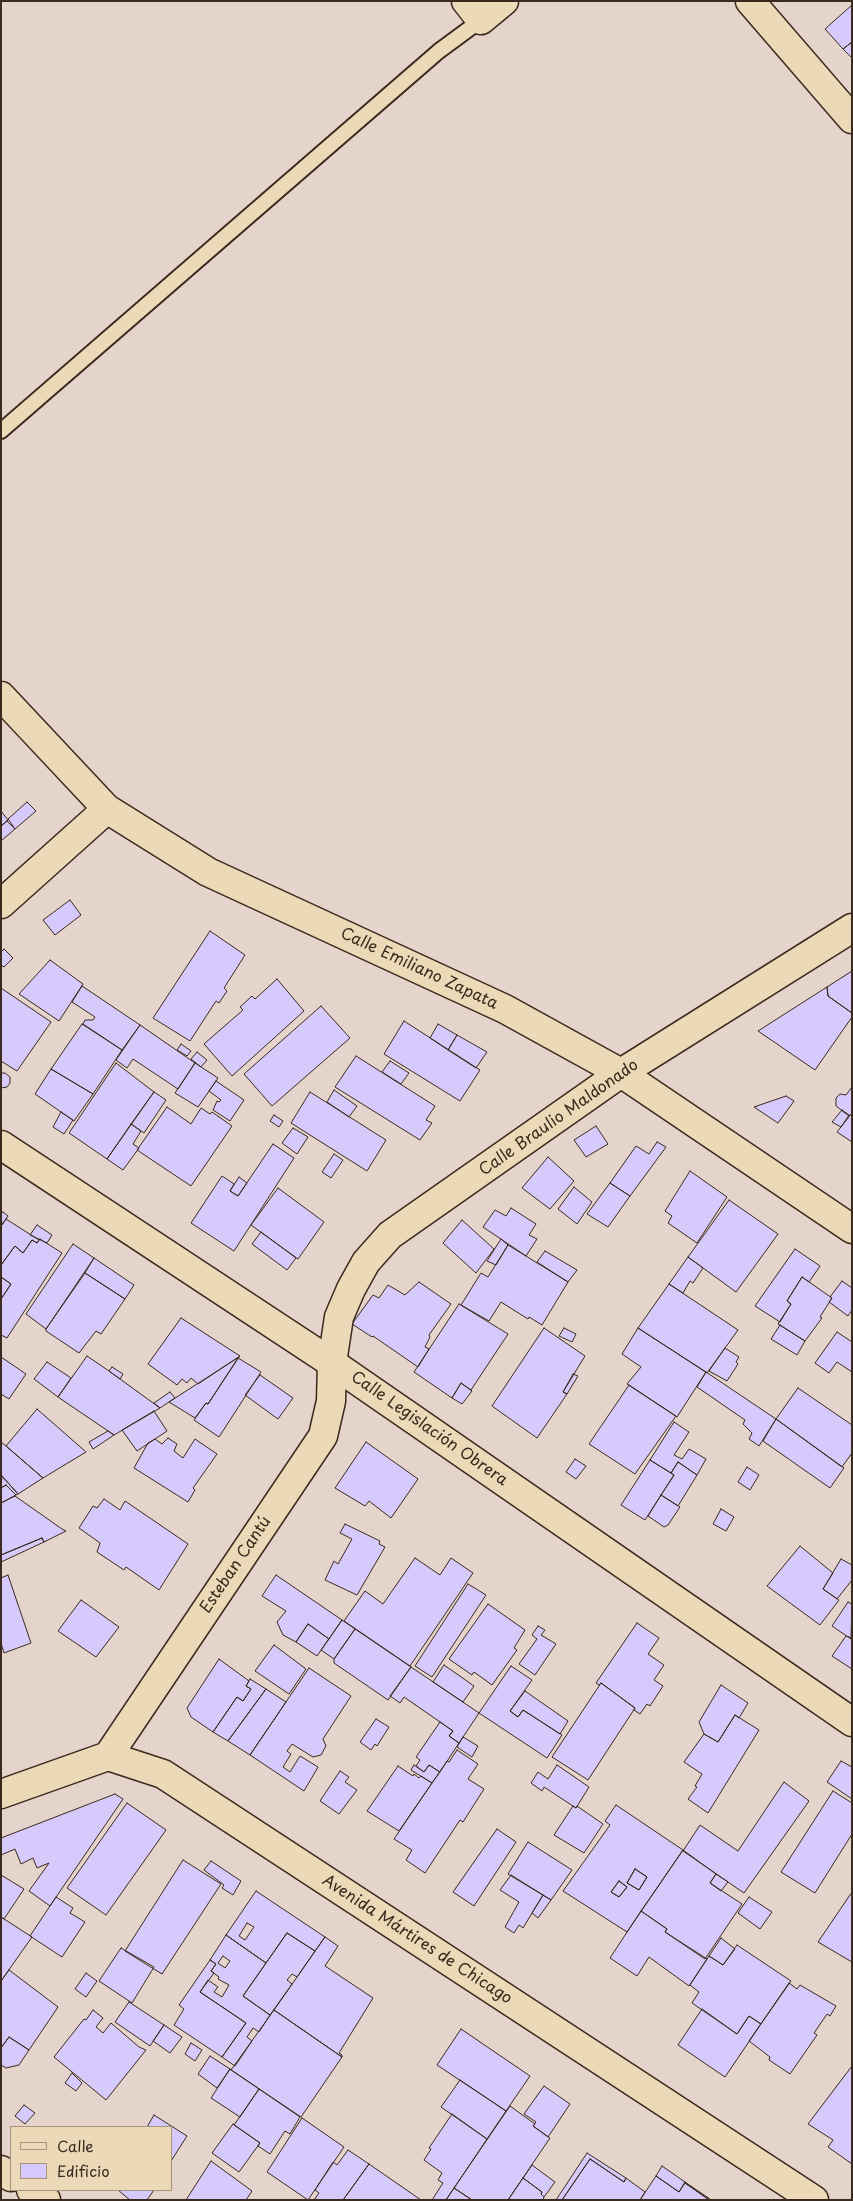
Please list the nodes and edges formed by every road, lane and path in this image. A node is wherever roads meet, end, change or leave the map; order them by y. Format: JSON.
{"nodes":[{"id":1,"x":504,"y":1,"type":"edge"},
{"id":2,"x":750,"y":1,"type":"edge"},
{"id":3,"x":473,"y":11,"type":"edge"},
{"id":4,"x":852,"y":119,"type":"edge"},
{"id":5,"x":1,"y":431,"type":"edge"},
{"id":6,"x":1,"y":696,"type":"edge"},
{"id":7,"x":107,"y":809,"type":"junction"},
{"id":8,"x":1,"y":904,"type":"edge"},
{"id":9,"x":852,"y":928,"type":"edge"},
{"id":10,"x":621,"y":1073,"type":"junction"},
{"id":11,"x":1,"y":1145,"type":"edge"},
{"id":12,"x":852,"y":1229,"type":"edge"},
{"id":13,"x":332,"y":1363,"type":"junction"},
{"id":14,"x":852,"y":1722,"type":"edge"},
{"id":15,"x":108,"y":1756,"type":"junction"},
{"id":16,"x":1,"y":1794,"type":"edge"},
{"id":17,"x":32,"y":2191,"type":"edge"},
{"id":18,"x":46,"y":2200,"type":"edge"},
{"id":19,"x":814,"y":2200,"type":"edge"}],
"edges":[{"from":1,"to":3,"type":"street"},
{"from":2,"to":4,"type":"street"},
{"from":3,"to":5,"type":"lane"},
{"from":6,"to":7,"type":"street","name":"Calle Emiliano Zapata"},
{"from":7,"to":8,"type":"street"},
{"from":7,"to":10,"type":"street","name":"Calle Emiliano Zapata"},
{"from":9,"to":10,"type":"street","name":"Calle Braulio Maldonado"},
{"from":10,"to":12,"type":"street","name":"Calle Emiliano Zapata"},
{"from":10,"to":13,"type":"street","name":"Calle Braulio Maldonado"},
{"from":11,"to":13,"type":"street","name":"Calle Legislación Obrera"},
{"from":13,"to":14,"type":"street","name":"Calle Legislación Obrera"},
{"from":13,"to":15,"type":"street","name":"Esteban Cantú"},
{"from":15,"to":16,"type":"street"},
{"from":15,"to":19,"type":"street","name":"Avenida Mártires de Chicago"},
{"from":17,"to":18,"type":"street"}]}
